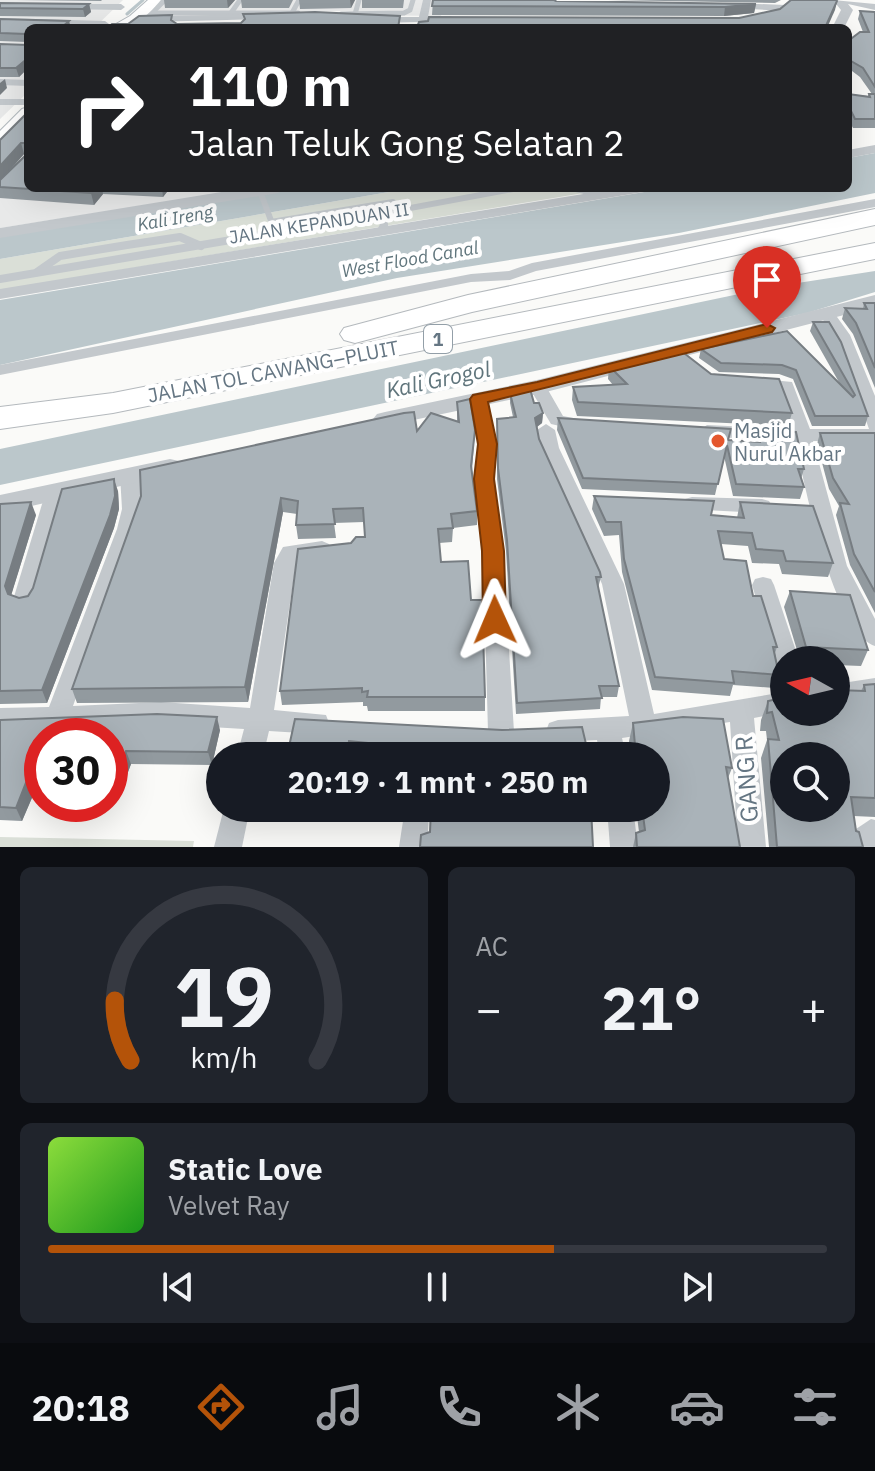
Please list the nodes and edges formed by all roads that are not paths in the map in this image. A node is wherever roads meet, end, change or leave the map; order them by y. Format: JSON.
{"nodes":[{"id":1,"x":165,"y":0,"type":"edge"},
{"id":2,"x":240,"y":0,"type":"edge"},
{"id":3,"x":299,"y":0,"type":"edge"},
{"id":4,"x":359,"y":0,"type":"edge"},
{"id":5,"x":413,"y":0,"type":"edge"},
{"id":6,"x":427,"y":0,"type":"edge"},
{"id":7,"x":769,"y":0,"type":"edge"},
{"id":8,"x":839,"y":0,"type":"edge"},
{"id":9,"x":847,"y":0,"type":"edge"},
{"id":10,"x":125,"y":4,"type":"edge"},
{"id":11,"x":789,"y":4,"type":"edge"},
{"id":12,"x":723,"y":5,"type":"edge"},
{"id":13,"x":56,"y":6,"type":"edge"},
{"id":14,"x":875,"y":7,"type":"edge"},
{"id":15,"x":146,"y":11,"type":"edge"},
{"id":16,"x":231,"y":13,"type":"junction"},
{"id":17,"x":292,"y":13,"type":"junction"},
{"id":18,"x":339,"y":14,"type":"edge"},
{"id":19,"x":355,"y":14,"type":"junction"},
{"id":20,"x":317,"y":15,"type":"junction"},
{"id":21,"x":757,"y":17,"type":"edge"},
{"id":22,"x":465,"y":19,"type":"edge"},
{"id":23,"x":0,"y":21,"type":"edge"},
{"id":24,"x":177,"y":23,"type":"edge"},
{"id":25,"x":422,"y":23,"type":"edge"},
{"id":26,"x":54,"y":24,"type":"edge"},
{"id":27,"x":109,"y":24,"type":"edge"},
{"id":28,"x":114,"y":24,"type":"edge"},
{"id":29,"x":840,"y":24,"type":"edge"},
{"id":30,"x":0,"y":31,"type":"edge"},
{"id":31,"x":24,"y":31,"type":"edge"},
{"id":32,"x":0,"y":82,"type":"edge"},
{"id":33,"x":24,"y":83,"type":"edge"},
{"id":34,"x":0,"y":104,"type":"edge"},
{"id":35,"x":24,"y":105,"type":"edge"},
{"id":36,"x":24,"y":108,"type":"edge"},
{"id":37,"x":2,"y":132,"type":"edge"},
{"id":38,"x":875,"y":149,"type":"edge"},
{"id":39,"x":852,"y":153,"type":"edge"},
{"id":40,"x":252,"y":192,"type":"edge"},
{"id":41,"x":264,"y":192,"type":"edge"},
{"id":42,"x":498,"y":192,"type":"edge"},
{"id":43,"x":589,"y":192,"type":"edge"},
{"id":44,"x":619,"y":192,"type":"edge"},
{"id":45,"x":601,"y":195,"type":"junction"},
{"id":46,"x":875,"y":203,"type":"edge"},
{"id":47,"x":388,"y":214,"type":"junction"},
{"id":48,"x":875,"y":217,"type":"edge"},
{"id":49,"x":270,"y":218,"type":"junction"},
{"id":50,"x":381,"y":231,"type":"junction"},
{"id":51,"x":0,"y":233,"type":"edge"},
{"id":52,"x":275,"y":233,"type":"junction"},
{"id":53,"x":875,"y":235,"type":"edge"},
{"id":54,"x":201,"y":246,"type":"junction"},
{"id":55,"x":875,"y":251,"type":"edge"},
{"id":56,"x":875,"y":266,"type":"edge"},
{"id":57,"x":35,"y":274,"type":"junction"},
{"id":58,"x":0,"y":279,"type":"edge"},
{"id":59,"x":0,"y":294,"type":"edge"},
{"id":60,"x":875,"y":301,"type":"edge"},
{"id":61,"x":827,"y":313,"type":"junction"},
{"id":62,"x":305,"y":348,"type":"junction"},
{"id":63,"x":0,"y":370,"type":"edge"},
{"id":64,"x":734,"y":382,"type":"edge"},
{"id":65,"x":538,"y":387,"type":"junction"},
{"id":66,"x":0,"y":396,"type":"edge"},
{"id":67,"x":479,"y":399,"type":"junction"},
{"id":68,"x":113,"y":403,"type":"junction"},
{"id":69,"x":0,"y":418,"type":"edge"},
{"id":70,"x":361,"y":425,"type":"edge"},
{"id":71,"x":875,"y":425,"type":"edge"},
{"id":72,"x":604,"y":426,"type":"edge"},
{"id":73,"x":681,"y":429,"type":"edge"},
{"id":74,"x":546,"y":430,"type":"dead end"},
{"id":75,"x":803,"y":435,"type":"junction"},
{"id":76,"x":875,"y":435,"type":"edge"},
{"id":77,"x":193,"y":462,"type":"edge"},
{"id":78,"x":130,"y":475,"type":"junction"},
{"id":79,"x":56,"y":491,"type":"junction"},
{"id":80,"x":668,"y":503,"type":"edge"},
{"id":81,"x":0,"y":504,"type":"edge"},
{"id":82,"x":776,"y":507,"type":"edge"},
{"id":83,"x":345,"y":549,"type":"edge"},
{"id":84,"x":763,"y":585,"type":"dead end"},
{"id":85,"x":24,"y":600,"type":"edge"},
{"id":86,"x":875,"y":637,"type":"edge"},
{"id":87,"x":783,"y":646,"type":"edge"},
{"id":88,"x":875,"y":688,"type":"edge"},
{"id":89,"x":850,"y":692,"type":"edge"},
{"id":90,"x":770,"y":705,"type":"edge"},
{"id":91,"x":741,"y":710,"type":"junction"},
{"id":92,"x":57,"y":717,"type":"junction"},
{"id":93,"x":0,"y":719,"type":"edge"},
{"id":94,"x":259,"y":720,"type":"junction"},
{"id":95,"x":334,"y":724,"type":"edge"},
{"id":96,"x":644,"y":726,"type":"junction"},
{"id":97,"x":608,"y":729,"type":"junction"},
{"id":98,"x":471,"y":731,"type":"edge"},
{"id":99,"x":501,"y":732,"type":"junction"},
{"id":100,"x":254,"y":742,"type":"edge"},
{"id":101,"x":610,"y":742,"type":"edge"},
{"id":102,"x":234,"y":822,"type":"edge"},
{"id":103,"x":415,"y":822,"type":"edge"},
{"id":104,"x":621,"y":822,"type":"edge"},
{"id":105,"x":875,"y":833,"type":"edge"},
{"id":106,"x":228,"y":847,"type":"edge"},
{"id":107,"x":413,"y":847,"type":"edge"},
{"id":108,"x":624,"y":847,"type":"edge"},
{"id":109,"x":752,"y":847,"type":"edge"},
{"id":110,"x":863,"y":847,"type":"edge"}],
"edges":[{"from":1,"to":15,"type":"lane"},
{"from":2,"to":16,"type":"lane"},
{"from":3,"to":17,"type":"lane"},
{"from":4,"to":19,"type":"lane"},
{"from":5,"to":19,"type":"lane"},
{"from":6,"to":25,"type":"street"},
{"from":7,"to":11,"type":"street"},
{"from":8,"to":29,"type":"street"},
{"from":9,"to":14,"type":"street"},
{"from":10,"to":13,"type":"street"},
{"from":10,"to":27,"type":"main road"},
{"from":11,"to":12,"type":"street"},
{"from":11,"to":21,"type":"street"},
{"from":15,"to":16,"type":"lane"},
{"from":15,"to":24,"type":"street"},
{"from":15,"to":28,"type":"main road"},
{"from":16,"to":17,"type":"lane"},
{"from":17,"to":20,"type":"lane"},
{"from":18,"to":19,"type":"lane"},
{"from":20,"to":24,"type":"street"},
{"from":20,"to":25,"type":"street"},
{"from":22,"to":25,"type":"street"},
{"from":23,"to":26,"type":"street"},
{"from":30,"to":31,"type":"street"},
{"from":32,"to":33,"type":"street"},
{"from":34,"to":35,"type":"street"},
{"from":36,"to":37,"type":"main road"},
{"from":38,"to":39,"type":"street"},
{"from":40,"to":51,"type":"street"},
{"from":41,"to":49,"type":"lane"},
{"from":42,"to":47,"type":"lane"},
{"from":43,"to":45,"type":"lane"},
{"from":44,"to":45,"type":"street","name":"JALAN KEPANDUAN II"},
{"from":45,"to":50,"type":"street","name":"JALAN KEPANDUAN II"},
{"from":46,"to":63,"type":"street"},
{"from":47,"to":49,"type":"lane"},
{"from":47,"to":50,"type":"lane"},
{"from":47,"to":52,"type":"lane"},
{"from":48,"to":62,"type":"highway"},
{"from":49,"to":52,"type":"lane"},
{"from":50,"to":59,"type":"street","name":"JALAN KEPANDUAN II"},
{"from":52,"to":54,"type":"lane"},
{"from":53,"to":62,"type":"highway","name":"JALAN TOL CAWANG–PLUIT","number":"1"},
{"from":54,"to":57,"type":"lane"},
{"from":54,"to":57,"type":"lane"},
{"from":55,"to":68,"type":"highway","name":"JALAN TOL CAWANG–PLUIT","number":"1"},
{"from":56,"to":68,"type":"highway"},
{"from":57,"to":58,"type":"lane"},
{"from":60,"to":61,"type":"street"},
{"from":61,"to":65,"type":"street"},
{"from":61,"to":71,"type":"street"},
{"from":62,"to":66,"type":"highway","name":"JALAN TOL CAWANG–PLUIT","number":"1"},
{"from":64,"to":75,"type":"street"},
{"from":65,"to":67,"type":"street"},
{"from":65,"to":72,"type":"street"},
{"from":67,"to":70,"type":"street"},
{"from":67,"to":99,"type":"street"},
{"from":68,"to":69,"type":"highway","name":"JALAN TOL CAWANG–PLUIT","number":"1"},
{"from":73,"to":75,"type":"street"},
{"from":74,"to":96,"type":"street"},
{"from":75,"to":76,"type":"street"},
{"from":75,"to":86,"type":"street"},
{"from":77,"to":78,"type":"street"},
{"from":78,"to":79,"type":"street"},
{"from":78,"to":92,"type":"street"},
{"from":79,"to":81,"type":"street"},
{"from":79,"to":85,"type":"street"},
{"from":80,"to":82,"type":"street"},
{"from":83,"to":94,"type":"street"},
{"from":84,"to":87,"type":"street"},
{"from":88,"to":89,"type":"street"},
{"from":90,"to":91,"type":"street"},
{"from":91,"to":96,"type":"street"},
{"from":91,"to":109,"type":"street","name":"GANG R"},
{"from":92,"to":93,"type":"street"},
{"from":92,"to":94,"type":"street"},
{"from":94,"to":95,"type":"street"},
{"from":94,"to":100,"type":"street"},
{"from":96,"to":97,"type":"street"},
{"from":97,"to":99,"type":"street"},
{"from":97,"to":101,"type":"street"},
{"from":98,"to":99,"type":"street"},
{"from":102,"to":106,"type":"street"},
{"from":103,"to":107,"type":"street"},
{"from":104,"to":108,"type":"street"},
{"from":105,"to":110,"type":"street"}]}
